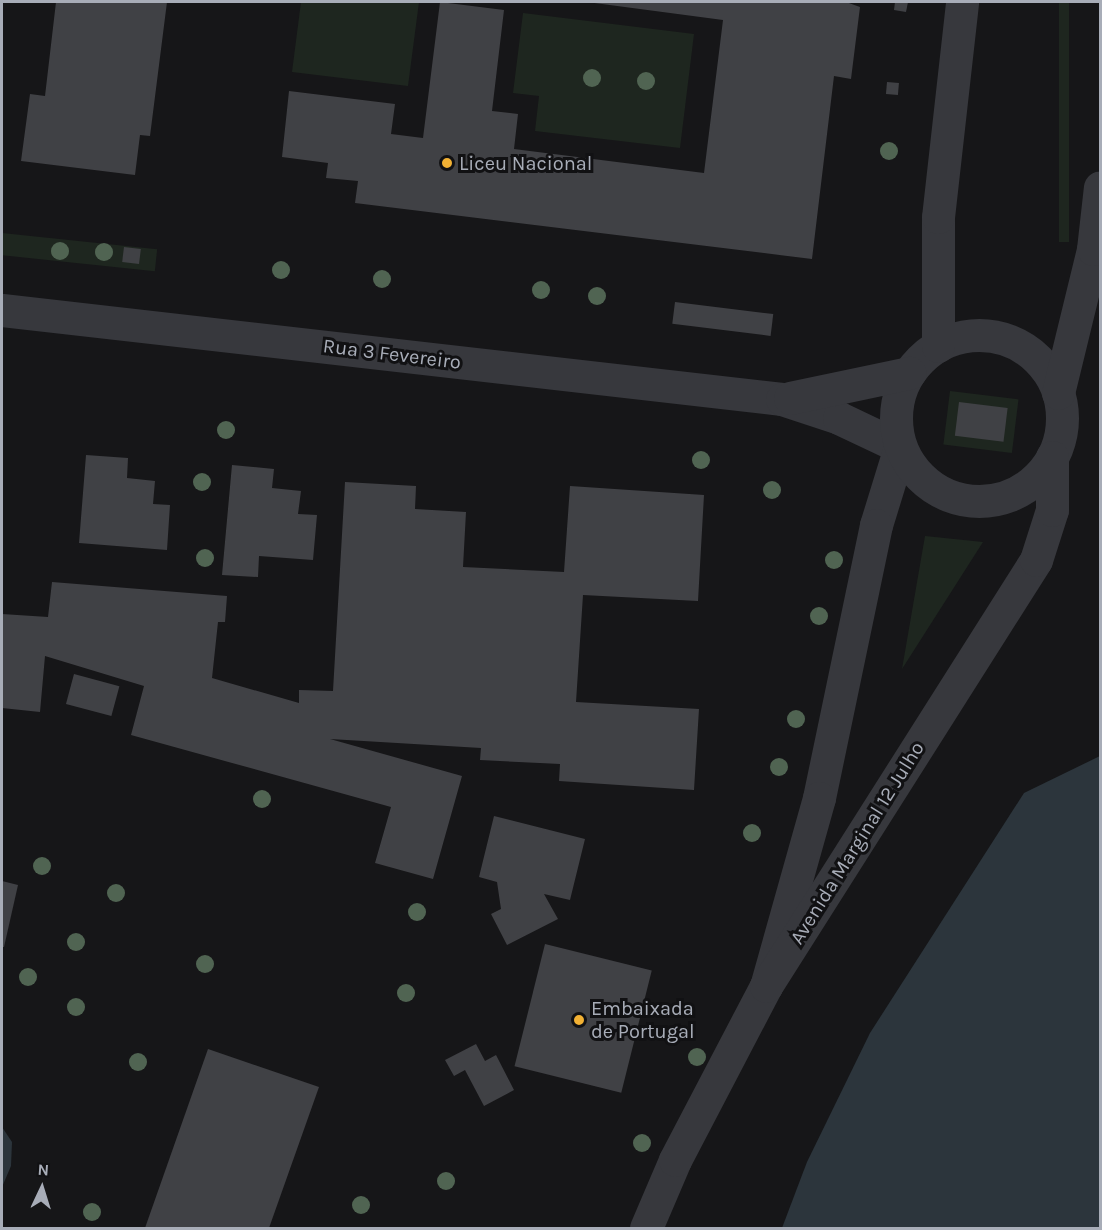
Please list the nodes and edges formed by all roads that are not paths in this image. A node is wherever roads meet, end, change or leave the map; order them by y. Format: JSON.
{"nodes":[{"id":1,"x":962,"y":2,"type":"edge"},
{"id":2,"x":1101,"y":187,"type":"edge"},
{"id":3,"x":2,"y":310,"type":"edge"},
{"id":4,"x":938,"y":346,"type":"junction"},
{"id":5,"x":909,"y":373,"type":"junction"},
{"id":6,"x":1058,"y":393,"type":"junction"},
{"id":7,"x":782,"y":399,"type":"junction"},
{"id":8,"x":900,"y":447,"type":"junction"},
{"id":9,"x":1052,"y":457,"type":"junction"},
{"id":10,"x":766,"y":986,"type":"junction"},
{"id":11,"x":646,"y":1228,"type":"edge"}],
"edges":[{"from":1,"to":4,"type":"street"},
{"from":2,"to":6,"type":"street"},
{"from":3,"to":7,"type":"street","name":"Rua 3 Fevereiro"},
{"from":4,"to":5,"type":"street"},
{"from":4,"to":6,"type":"street"},
{"from":5,"to":7,"type":"street"},
{"from":5,"to":8,"type":"street"},
{"from":6,"to":9,"type":"street"},
{"from":7,"to":8,"type":"street"},
{"from":8,"to":9,"type":"street"},
{"from":8,"to":10,"type":"street"},
{"from":9,"to":10,"type":"street","name":"Avenida Marginal 12 Julho"},
{"from":10,"to":11,"type":"street","name":"Avenida Marginal 12 Julho"}]}
